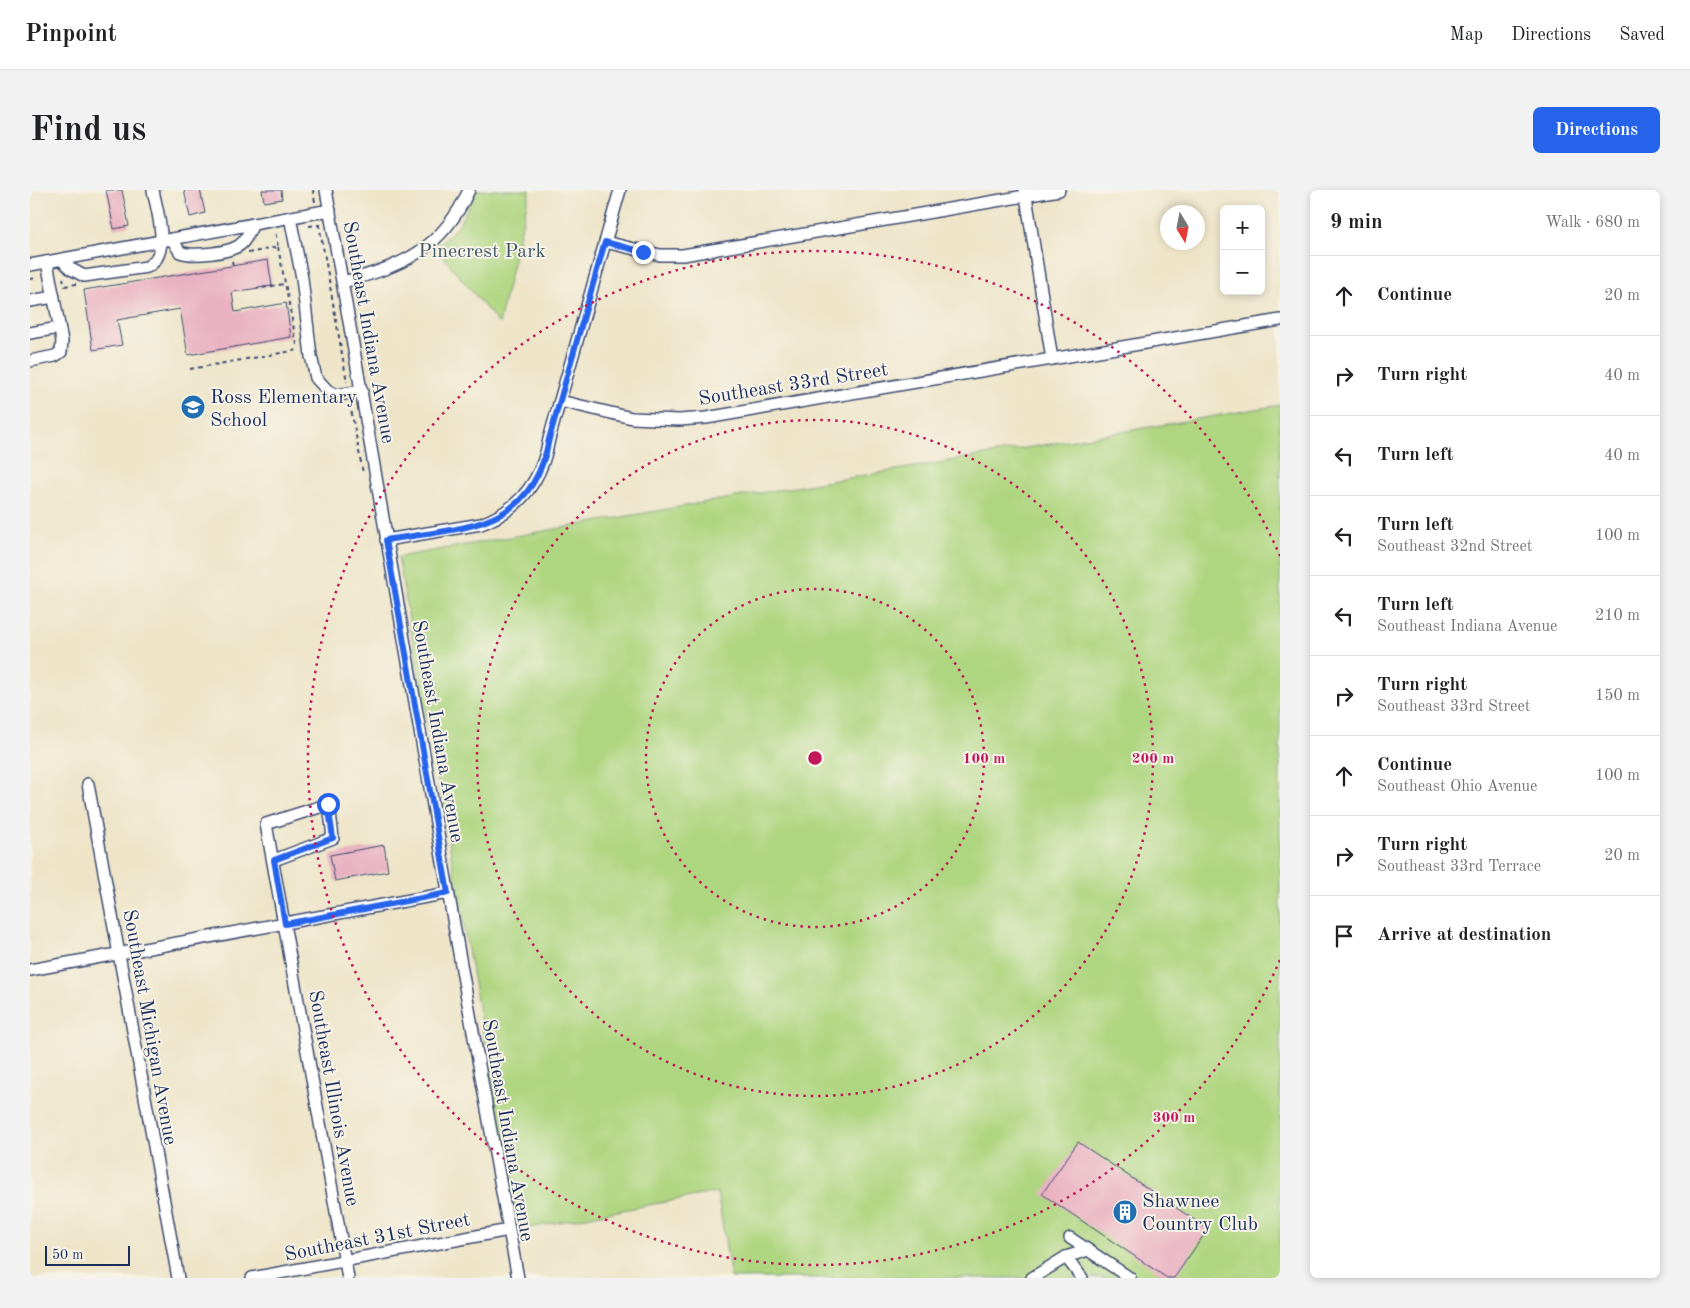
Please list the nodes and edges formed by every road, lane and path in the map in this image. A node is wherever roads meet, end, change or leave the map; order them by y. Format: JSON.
{"nodes":[{"id":1,"x":153,"y":190,"type":"edge"},
{"id":2,"x":326,"y":190,"type":"edge"},
{"id":3,"x":469,"y":190,"type":"edge"},
{"id":4,"x":620,"y":190,"type":"edge"},
{"id":5,"x":1059,"y":190,"type":"edge"},
{"id":6,"x":1025,"y":193,"type":"edge"},
{"id":7,"x":330,"y":210,"type":"junction"},
{"id":8,"x":290,"y":217,"type":"junction"},
{"id":9,"x":253,"y":224,"type":"junction"},
{"id":10,"x":167,"y":240,"type":"junction"},
{"id":11,"x":605,"y":242,"type":"junction"},
{"id":12,"x":278,"y":247,"type":"dead end"},
{"id":13,"x":62,"y":260,"type":"junction"},
{"id":14,"x":47,"y":262,"type":"junction"},
{"id":15,"x":30,"y":265,"type":"edge"},
{"id":16,"x":343,"y":282,"type":"junction"},
{"id":17,"x":285,"y":284,"type":"junction"},
{"id":18,"x":255,"y":289,"type":"dead end"},
{"id":19,"x":54,"y":296,"type":"junction"},
{"id":20,"x":30,"y":301,"type":"edge"},
{"id":21,"x":1280,"y":320,"type":"edge"},
{"id":22,"x":60,"y":328,"type":"junction"},
{"id":23,"x":30,"y":333,"type":"edge"},
{"id":24,"x":1052,"y":359,"type":"junction"},
{"id":25,"x":30,"y":361,"type":"edge"},
{"id":26,"x":190,"y":369,"type":"dead end"},
{"id":27,"x":362,"y":391,"type":"junction"},
{"id":28,"x":560,"y":401,"type":"junction"},
{"id":29,"x":386,"y":540,"type":"junction"},
{"id":30,"x":88,"y":784,"type":"dead end"},
{"id":31,"x":274,"y":860,"type":"junction"},
{"id":32,"x":448,"y":893,"type":"junction"},
{"id":33,"x":285,"y":924,"type":"junction"},
{"id":34,"x":119,"y":954,"type":"junction"},
{"id":35,"x":30,"y":970,"type":"edge"},
{"id":36,"x":509,"y":1230,"type":"junction"},
{"id":37,"x":1070,"y":1238,"type":"dead end"},
{"id":38,"x":1088,"y":1250,"type":"junction"},
{"id":39,"x":1066,"y":1257,"type":"junction"},
{"id":40,"x":345,"y":1262,"type":"junction"},
{"id":41,"x":178,"y":1278,"type":"edge"},
{"id":42,"x":252,"y":1278,"type":"edge"},
{"id":43,"x":348,"y":1278,"type":"edge"},
{"id":44,"x":518,"y":1278,"type":"edge"},
{"id":45,"x":1032,"y":1278,"type":"edge"},
{"id":46,"x":1082,"y":1278,"type":"edge"},
{"id":47,"x":1130,"y":1278,"type":"edge"}],
"edges":[{"from":1,"to":10,"type":"street"},
{"from":2,"to":7,"type":"street","name":"Southeast Indiana Avenue"},
{"from":3,"to":16,"type":"street"},
{"from":4,"to":11,"type":"street"},
{"from":5,"to":6,"type":"street"},
{"from":6,"to":11,"type":"street"},
{"from":6,"to":24,"type":"street"},
{"from":7,"to":8,"type":"street"},
{"from":7,"to":16,"type":"street","name":"Southeast Indiana Avenue"},
{"from":8,"to":9,"type":"street"},
{"from":8,"to":27,"type":"street"},
{"from":9,"to":10,"type":"street"},
{"from":9,"to":10,"type":"street"},
{"from":10,"to":13,"type":"street"},
{"from":10,"to":13,"type":"street"},
{"from":11,"to":28,"type":"street"},
{"from":12,"to":17,"type":"path"},
{"from":13,"to":14,"type":"street"},
{"from":14,"to":15,"type":"street"},
{"from":14,"to":19,"type":"street"},
{"from":16,"to":27,"type":"street","name":"Southeast Indiana Avenue"},
{"from":17,"to":18,"type":"path"},
{"from":17,"to":26,"type":"path"},
{"from":19,"to":20,"type":"street"},
{"from":19,"to":22,"type":"street"},
{"from":21,"to":24,"type":"street","name":"Southeast 33rd Street"},
{"from":22,"to":23,"type":"street"},
{"from":22,"to":25,"type":"street"},
{"from":24,"to":28,"type":"street","name":"Southeast 33rd Street"},
{"from":27,"to":29,"type":"street","name":"Southeast Indiana Avenue"},
{"from":28,"to":29,"type":"street"},
{"from":29,"to":32,"type":"street","name":"Southeast Indiana Avenue"},
{"from":30,"to":34,"type":"street","name":"Southeast Michigan Avenue"},
{"from":31,"to":31,"type":"street","name":"Southeast Illinois Avenue"},
{"from":31,"to":33,"type":"street","name":"Southeast Illinois Avenue"},
{"from":32,"to":33,"type":"street"},
{"from":32,"to":36,"type":"street","name":"Southeast Indiana Avenue"},
{"from":33,"to":34,"type":"street"},
{"from":33,"to":40,"type":"street","name":"Southeast Illinois Avenue"},
{"from":34,"to":35,"type":"street"},
{"from":34,"to":41,"type":"street","name":"Southeast Michigan Avenue"},
{"from":36,"to":40,"type":"street","name":"Southeast 31st Street"},
{"from":36,"to":44,"type":"street","name":"Southeast Indiana Avenue"},
{"from":37,"to":38,"type":"street"},
{"from":38,"to":39,"type":"street"},
{"from":38,"to":47,"type":"street"},
{"from":39,"to":45,"type":"street"},
{"from":39,"to":46,"type":"street"},
{"from":40,"to":42,"type":"street","name":"Southeast 31st Street"},
{"from":40,"to":43,"type":"street","name":"Southeast Illinois Avenue"}]}
